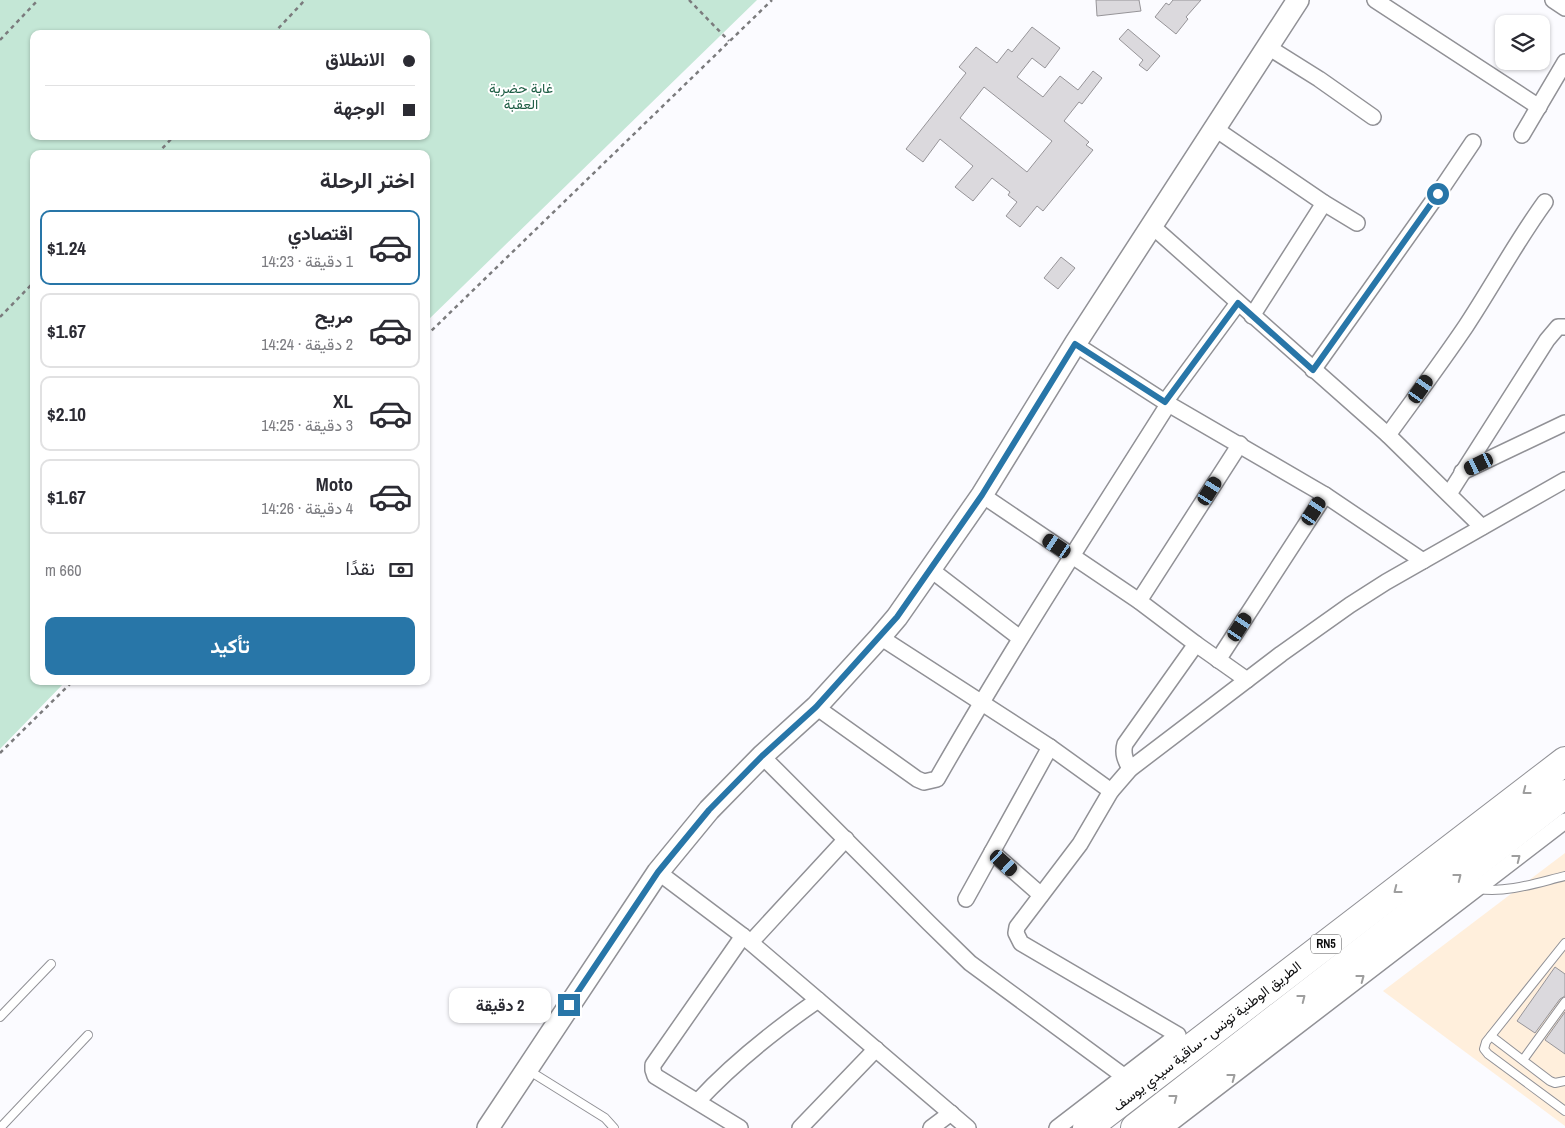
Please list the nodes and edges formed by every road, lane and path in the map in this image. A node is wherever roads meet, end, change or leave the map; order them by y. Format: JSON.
{"nodes":[{"id":1,"x":38,"y":0,"type":"edge"},
{"id":2,"x":305,"y":0,"type":"edge"},
{"id":3,"x":689,"y":0,"type":"edge"},
{"id":4,"x":772,"y":0,"type":"edge"},
{"id":5,"x":1298,"y":0,"type":"edge"},
{"id":6,"x":1375,"y":0,"type":"edge"},
{"id":7,"x":1552,"y":0,"type":"edge"},
{"id":8,"x":1565,"y":8,"type":"edge"},
{"id":9,"x":277,"y":30,"type":"edge"},
{"id":10,"x":0,"y":40,"type":"edge"},
{"id":11,"x":729,"y":42,"type":"junction"},
{"id":12,"x":1268,"y":47,"type":"junction"},
{"id":13,"x":1565,"y":62,"type":"edge"},
{"id":14,"x":1540,"y":106,"type":"junction"},
{"id":15,"x":1373,"y":117,"type":"dead end"},
{"id":16,"x":1214,"y":128,"type":"junction"},
{"id":17,"x":1522,"y":135,"type":"dead end"},
{"id":18,"x":170,"y":140,"type":"edge"},
{"id":19,"x":1472,"y":142,"type":"dead end"},
{"id":20,"x":161,"y":150,"type":"edge"},
{"id":21,"x":1545,"y":202,"type":"dead end"},
{"id":22,"x":1324,"y":203,"type":"junction"},
{"id":23,"x":1357,"y":223,"type":"dead end"},
{"id":24,"x":1152,"y":226,"type":"junction"},
{"id":25,"x":30,"y":286,"type":"edge"},
{"id":26,"x":1238,"y":303,"type":"junction"},
{"id":27,"x":0,"y":316,"type":"edge"},
{"id":28,"x":1252,"y":316,"type":"junction"},
{"id":29,"x":1565,"y":327,"type":"edge"},
{"id":30,"x":430,"y":332,"type":"edge"},
{"id":31,"x":1075,"y":344,"type":"junction"},
{"id":32,"x":1313,"y":370,"type":"junction"},
{"id":33,"x":1167,"y":402,"type":"junction"},
{"id":34,"x":1565,"y":423,"type":"edge"},
{"id":35,"x":1388,"y":435,"type":"junction"},
{"id":36,"x":1240,"y":444,"type":"junction"},
{"id":37,"x":1462,"y":472,"type":"junction"},
{"id":38,"x":1565,"y":480,"type":"edge"},
{"id":39,"x":1449,"y":494,"type":"junction"},
{"id":40,"x":982,"y":495,"type":"junction"},
{"id":41,"x":1325,"y":495,"type":"junction"},
{"id":42,"x":1482,"y":527,"type":"junction"},
{"id":43,"x":1072,"y":557,"type":"junction"},
{"id":44,"x":1423,"y":561,"type":"junction"},
{"id":45,"x":930,"y":569,"type":"junction"},
{"id":46,"x":1139,"y":601,"type":"junction"},
{"id":47,"x":880,"y":637,"type":"junction"},
{"id":48,"x":1020,"y":638,"type":"junction"},
{"id":49,"x":1196,"y":644,"type":"junction"},
{"id":50,"x":1218,"y":660,"type":"junction"},
{"id":51,"x":1247,"y":680,"type":"junction"},
{"id":52,"x":69,"y":685,"type":"edge"},
{"id":53,"x":981,"y":702,"type":"junction"},
{"id":54,"x":816,"y":707,"type":"junction"},
{"id":55,"x":1050,"y":747,"type":"junction"},
{"id":56,"x":0,"y":752,"type":"edge"},
{"id":57,"x":762,"y":756,"type":"junction"},
{"id":58,"x":1565,"y":761,"type":"edge"},
{"id":59,"x":1130,"y":769,"type":"junction"},
{"id":60,"x":1111,"y":791,"type":"junction"},
{"id":61,"x":1565,"y":794,"type":"edge"},
{"id":62,"x":1565,"y":820,"type":"edge"},
{"id":63,"x":846,"y":839,"type":"junction"},
{"id":64,"x":992,"y":852,"type":"junction"},
{"id":65,"x":658,"y":872,"type":"junction"},
{"id":66,"x":1565,"y":876,"type":"edge"},
{"id":67,"x":1478,"y":889,"type":"junction"},
{"id":68,"x":1041,"y":896,"type":"junction"},
{"id":69,"x":966,"y":899,"type":"dead end"},
{"id":70,"x":747,"y":939,"type":"junction"},
{"id":71,"x":1565,"y":944,"type":"edge"},
{"id":72,"x":51,"y":964,"type":"dead end"},
{"id":73,"x":818,"y":1000,"type":"junction"},
{"id":74,"x":1565,"y":1002,"type":"edge"},
{"id":75,"x":0,"y":1018,"type":"edge"},
{"id":76,"x":88,"y":1035,"type":"dead end"},
{"id":77,"x":1491,"y":1036,"type":"junction"},
{"id":78,"x":876,"y":1049,"type":"junction"},
{"id":79,"x":1523,"y":1060,"type":"junction"},
{"id":80,"x":526,"y":1069,"type":"junction"},
{"id":81,"x":1125,"y":1077,"type":"junction"},
{"id":82,"x":1565,"y":1081,"type":"edge"},
{"id":83,"x":698,"y":1101,"type":"junction"},
{"id":84,"x":1565,"y":1112,"type":"edge"},
{"id":85,"x":951,"y":1113,"type":"junction"},
{"id":86,"x":0,"y":1128,"type":"edge"},
{"id":87,"x":488,"y":1128,"type":"edge"},
{"id":88,"x":614,"y":1128,"type":"edge"},
{"id":89,"x":740,"y":1128,"type":"edge"},
{"id":90,"x":800,"y":1128,"type":"edge"},
{"id":91,"x":931,"y":1128,"type":"edge"},
{"id":92,"x":968,"y":1128,"type":"edge"},
{"id":93,"x":1058,"y":1128,"type":"edge"},
{"id":94,"x":1087,"y":1128,"type":"edge"},
{"id":95,"x":1135,"y":1128,"type":"edge"},
{"id":96,"x":1165,"y":1128,"type":"edge"}],
"edges":[{"from":1,"to":10,"type":"path"},
{"from":2,"to":9,"type":"path"},
{"from":3,"to":11,"type":"path"},
{"from":4,"to":11,"type":"path"},
{"from":5,"to":12,"type":"street"},
{"from":6,"to":14,"type":"street"},
{"from":7,"to":8,"type":"street"},
{"from":11,"to":30,"type":"path"},
{"from":12,"to":15,"type":"street"},
{"from":12,"to":16,"type":"street"},
{"from":13,"to":14,"type":"street"},
{"from":14,"to":17,"type":"street"},
{"from":16,"to":22,"type":"street"},
{"from":16,"to":24,"type":"street"},
{"from":18,"to":20,"type":"path"},
{"from":19,"to":32,"type":"street"},
{"from":21,"to":35,"type":"street"},
{"from":22,"to":23,"type":"street"},
{"from":22,"to":28,"type":"street"},
{"from":24,"to":26,"type":"street"},
{"from":24,"to":31,"type":"street"},
{"from":25,"to":27,"type":"path"},
{"from":26,"to":28,"type":"street"},
{"from":26,"to":33,"type":"street"},
{"from":28,"to":32,"type":"street"},
{"from":29,"to":37,"type":"street"},
{"from":31,"to":33,"type":"street"},
{"from":31,"to":40,"type":"street"},
{"from":32,"to":35,"type":"street"},
{"from":33,"to":36,"type":"street"},
{"from":33,"to":43,"type":"street"},
{"from":34,"to":37,"type":"street"},
{"from":35,"to":39,"type":"street"},
{"from":36,"to":41,"type":"street"},
{"from":36,"to":46,"type":"street"},
{"from":37,"to":39,"type":"street"},
{"from":38,"to":42,"type":"street"},
{"from":39,"to":42,"type":"street"},
{"from":40,"to":43,"type":"street"},
{"from":40,"to":45,"type":"street"},
{"from":41,"to":44,"type":"street"},
{"from":41,"to":50,"type":"street"},
{"from":42,"to":44,"type":"street"},
{"from":43,"to":46,"type":"street"},
{"from":43,"to":48,"type":"street"},
{"from":44,"to":51,"type":"street"},
{"from":45,"to":47,"type":"street"},
{"from":45,"to":48,"type":"street"},
{"from":46,"to":49,"type":"street"},
{"from":47,"to":53,"type":"street"},
{"from":47,"to":54,"type":"street"},
{"from":48,"to":53,"type":"street"},
{"from":49,"to":50,"type":"street"},
{"from":49,"to":59,"type":"street"},
{"from":50,"to":51,"type":"street"},
{"from":51,"to":59,"type":"street"},
{"from":52,"to":56,"type":"path"},
{"from":53,"to":54,"type":"street"},
{"from":53,"to":55,"type":"street"},
{"from":54,"to":57,"type":"street"},
{"from":55,"to":60,"type":"street"},
{"from":55,"to":64,"type":"street"},
{"from":57,"to":63,"type":"street"},
{"from":57,"to":65,"type":"street"},
{"from":58,"to":94,"type":"highway","name":"الطريق الوطنية تونس - ساقية سيدي يوسف","number":"RN5","one_way":true},
{"from":59,"to":60,"type":"street"},
{"from":60,"to":68,"type":"street"},
{"from":95,"to":61,"type":"highway","name":"الطريق الوطنية تونس - ساقية سيدي يوسف","number":"RN5","one_way":true},
{"from":67,"to":62,"type":"street","one_way":true},
{"from":63,"to":70,"type":"street"},
{"from":63,"to":81,"type":"street"},
{"from":64,"to":68,"type":"street"},
{"from":64,"to":69,"type":"street"},
{"from":65,"to":70,"type":"street"},
{"from":65,"to":80,"type":"street"},
{"from":66,"to":67,"type":"lane"},
{"from":96,"to":67,"type":"street","one_way":true},
{"from":68,"to":81,"type":"street"},
{"from":70,"to":73,"type":"street"},
{"from":70,"to":83,"type":"street"},
{"from":71,"to":77,"type":"lane"},
{"from":72,"to":75,"type":"lane"},
{"from":73,"to":78,"type":"street"},
{"from":73,"to":83,"type":"street"},
{"from":74,"to":79,"type":"lane"},
{"from":76,"to":86,"type":"lane"},
{"from":77,"to":79,"type":"lane"},
{"from":77,"to":84,"type":"lane"},
{"from":78,"to":85,"type":"street"},
{"from":78,"to":90,"type":"street"},
{"from":79,"to":82,"type":"lane"},
{"from":80,"to":87,"type":"street"},
{"from":80,"to":88,"type":"lane"},
{"from":81,"to":93,"type":"street"},
{"from":83,"to":89,"type":"street"},
{"from":85,"to":91,"type":"street"},
{"from":85,"to":92,"type":"street"}]}
